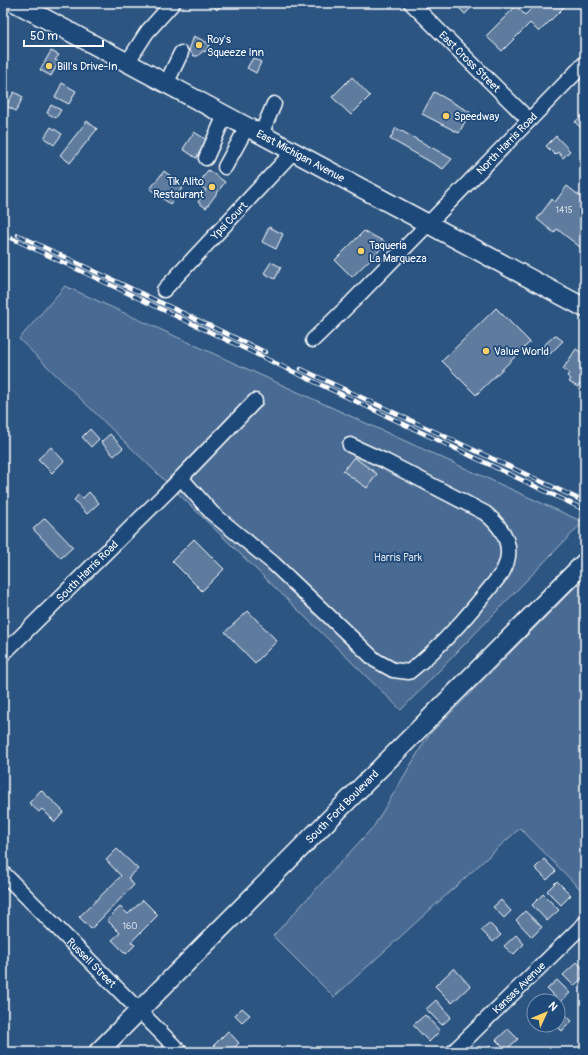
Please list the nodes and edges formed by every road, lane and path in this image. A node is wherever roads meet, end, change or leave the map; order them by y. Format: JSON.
{"nodes":[{"id":1,"x":16,"y":3,"type":"edge"},
{"id":2,"x":173,"y":3,"type":"edge"},
{"id":3,"x":411,"y":3,"type":"edge"},
{"id":4,"x":181,"y":53,"type":"dead end"},
{"id":5,"x":127,"y":63,"type":"junction"},
{"id":6,"x":585,"y":64,"type":"edge"},
{"id":7,"x":166,"y":84,"type":"junction"},
{"id":8,"x":274,"y":104,"type":"dead end"},
{"id":9,"x":225,"y":116,"type":"junction"},
{"id":10,"x":529,"y":120,"type":"junction"},
{"id":11,"x":254,"y":131,"type":"junction"},
{"id":12,"x":293,"y":152,"type":"junction"},
{"id":13,"x":206,"y":158,"type":"dead end"},
{"id":14,"x":225,"y":167,"type":"dead end"},
{"id":15,"x":428,"y":223,"type":"junction"},
{"id":16,"x":164,"y":290,"type":"dead end"},
{"id":17,"x":585,"y":308,"type":"edge"},
{"id":18,"x":313,"y":340,"type":"dead end"},
{"id":19,"x":255,"y":401,"type":"dead end"},
{"id":20,"x":350,"y":445,"type":"dead end"},
{"id":21,"x":176,"y":483,"type":"junction"},
{"id":22,"x":585,"y":562,"type":"edge"},
{"id":23,"x":3,"y":654,"type":"edge"},
{"id":24,"x":3,"y":873,"type":"edge"},
{"id":25,"x":585,"y":923,"type":"edge"},
{"id":26,"x":139,"y":1010,"type":"junction"},
{"id":27,"x":98,"y":1052,"type":"edge"},
{"id":28,"x":180,"y":1052,"type":"edge"},
{"id":29,"x":453,"y":1052,"type":"edge"}],
"edges":[{"from":1,"to":5,"type":"main road","name":"East Michigan Avenue"},
{"from":2,"to":5,"type":"street"},
{"from":3,"to":10,"type":"street","name":"East Cross Street"},
{"from":4,"to":7,"type":"street"},
{"from":5,"to":7,"type":"main road","name":"East Michigan Avenue"},
{"from":6,"to":10,"type":"street","name":"North Harris Road"},
{"from":7,"to":9,"type":"main road","name":"East Michigan Avenue"},
{"from":8,"to":11,"type":"street"},
{"from":9,"to":11,"type":"main road","name":"East Michigan Avenue"},
{"from":9,"to":13,"type":"street"},
{"from":10,"to":15,"type":"street","name":"North Harris Road"},
{"from":11,"to":12,"type":"main road","name":"East Michigan Avenue"},
{"from":11,"to":14,"type":"street"},
{"from":12,"to":15,"type":"main road","name":"East Michigan Avenue"},
{"from":12,"to":16,"type":"street","name":"Ypsi Court"},
{"from":15,"to":17,"type":"main road","name":"East Michigan Avenue"},
{"from":15,"to":18,"type":"street"},
{"from":19,"to":21,"type":"street","name":"South Harris Road"},
{"from":20,"to":21,"type":"street"},
{"from":21,"to":23,"type":"street","name":"South Harris Road"},
{"from":22,"to":26,"type":"main road","name":"South Ford Boulevard"},
{"from":24,"to":26,"type":"street","name":"Russell Street"},
{"from":25,"to":29,"type":"street","name":"Kansas Avenue"},
{"from":26,"to":27,"type":"main road","name":"South Ford Boulevard"},
{"from":26,"to":28,"type":"street","name":"Russell Street"}]}
